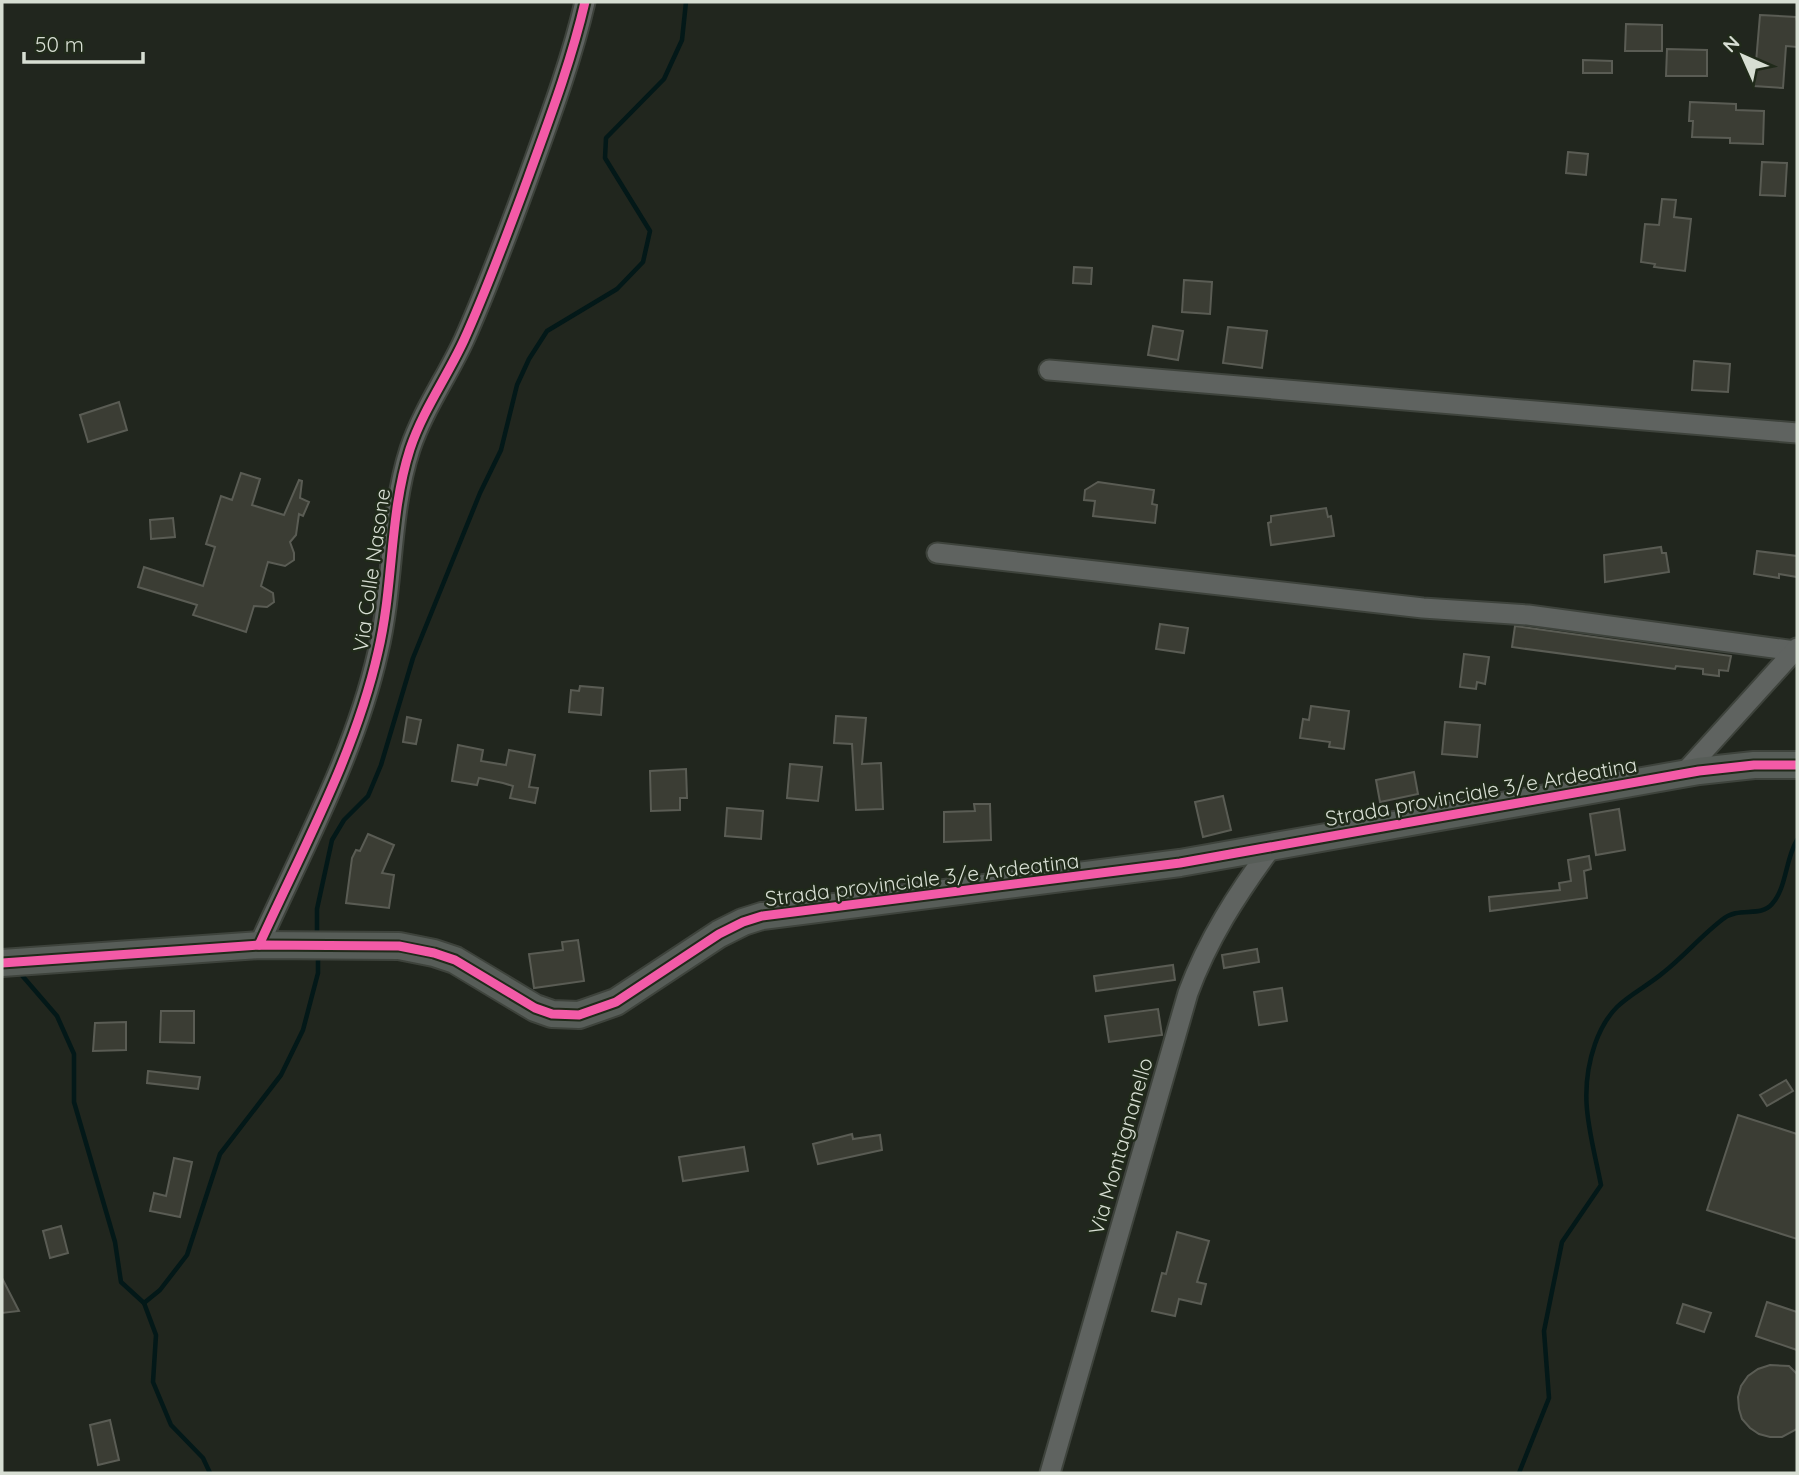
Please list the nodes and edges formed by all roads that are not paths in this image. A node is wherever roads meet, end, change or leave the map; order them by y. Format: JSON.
{"nodes":[{"id":1,"x":584,"y":2,"type":"edge"},
{"id":2,"x":1049,"y":370,"type":"dead end"},
{"id":3,"x":1797,"y":433,"type":"edge"},
{"id":4,"x":937,"y":553,"type":"dead end"},
{"id":5,"x":1796,"y":650,"type":"edge"},
{"id":6,"x":1797,"y":765,"type":"edge"},
{"id":7,"x":1685,"y":773,"type":"junction"},
{"id":8,"x":1271,"y":848,"type":"junction"},
{"id":9,"x":259,"y":945,"type":"junction"},
{"id":10,"x":12,"y":962,"type":"edge"},
{"id":11,"x":1050,"y":1473,"type":"edge"}],
"edges":[{"from":1,"to":9,"type":"street","name":"Via Colle Nasone"},
{"from":2,"to":3,"type":"street"},
{"from":4,"to":5,"type":"street"},
{"from":5,"to":7,"type":"street"},
{"from":6,"to":7,"type":"main road","name":"Strada provinciale 3/e Ardeatina"},
{"from":7,"to":8,"type":"main road","name":"Strada provinciale 3/e Ardeatina"},
{"from":8,"to":9,"type":"main road","name":"Strada provinciale 3/e Ardeatina"},
{"from":8,"to":11,"type":"street","name":"Via Montagnanello"},
{"from":9,"to":10,"type":"main road","name":"Strada provinciale 3/e Ardeatina"}]}
